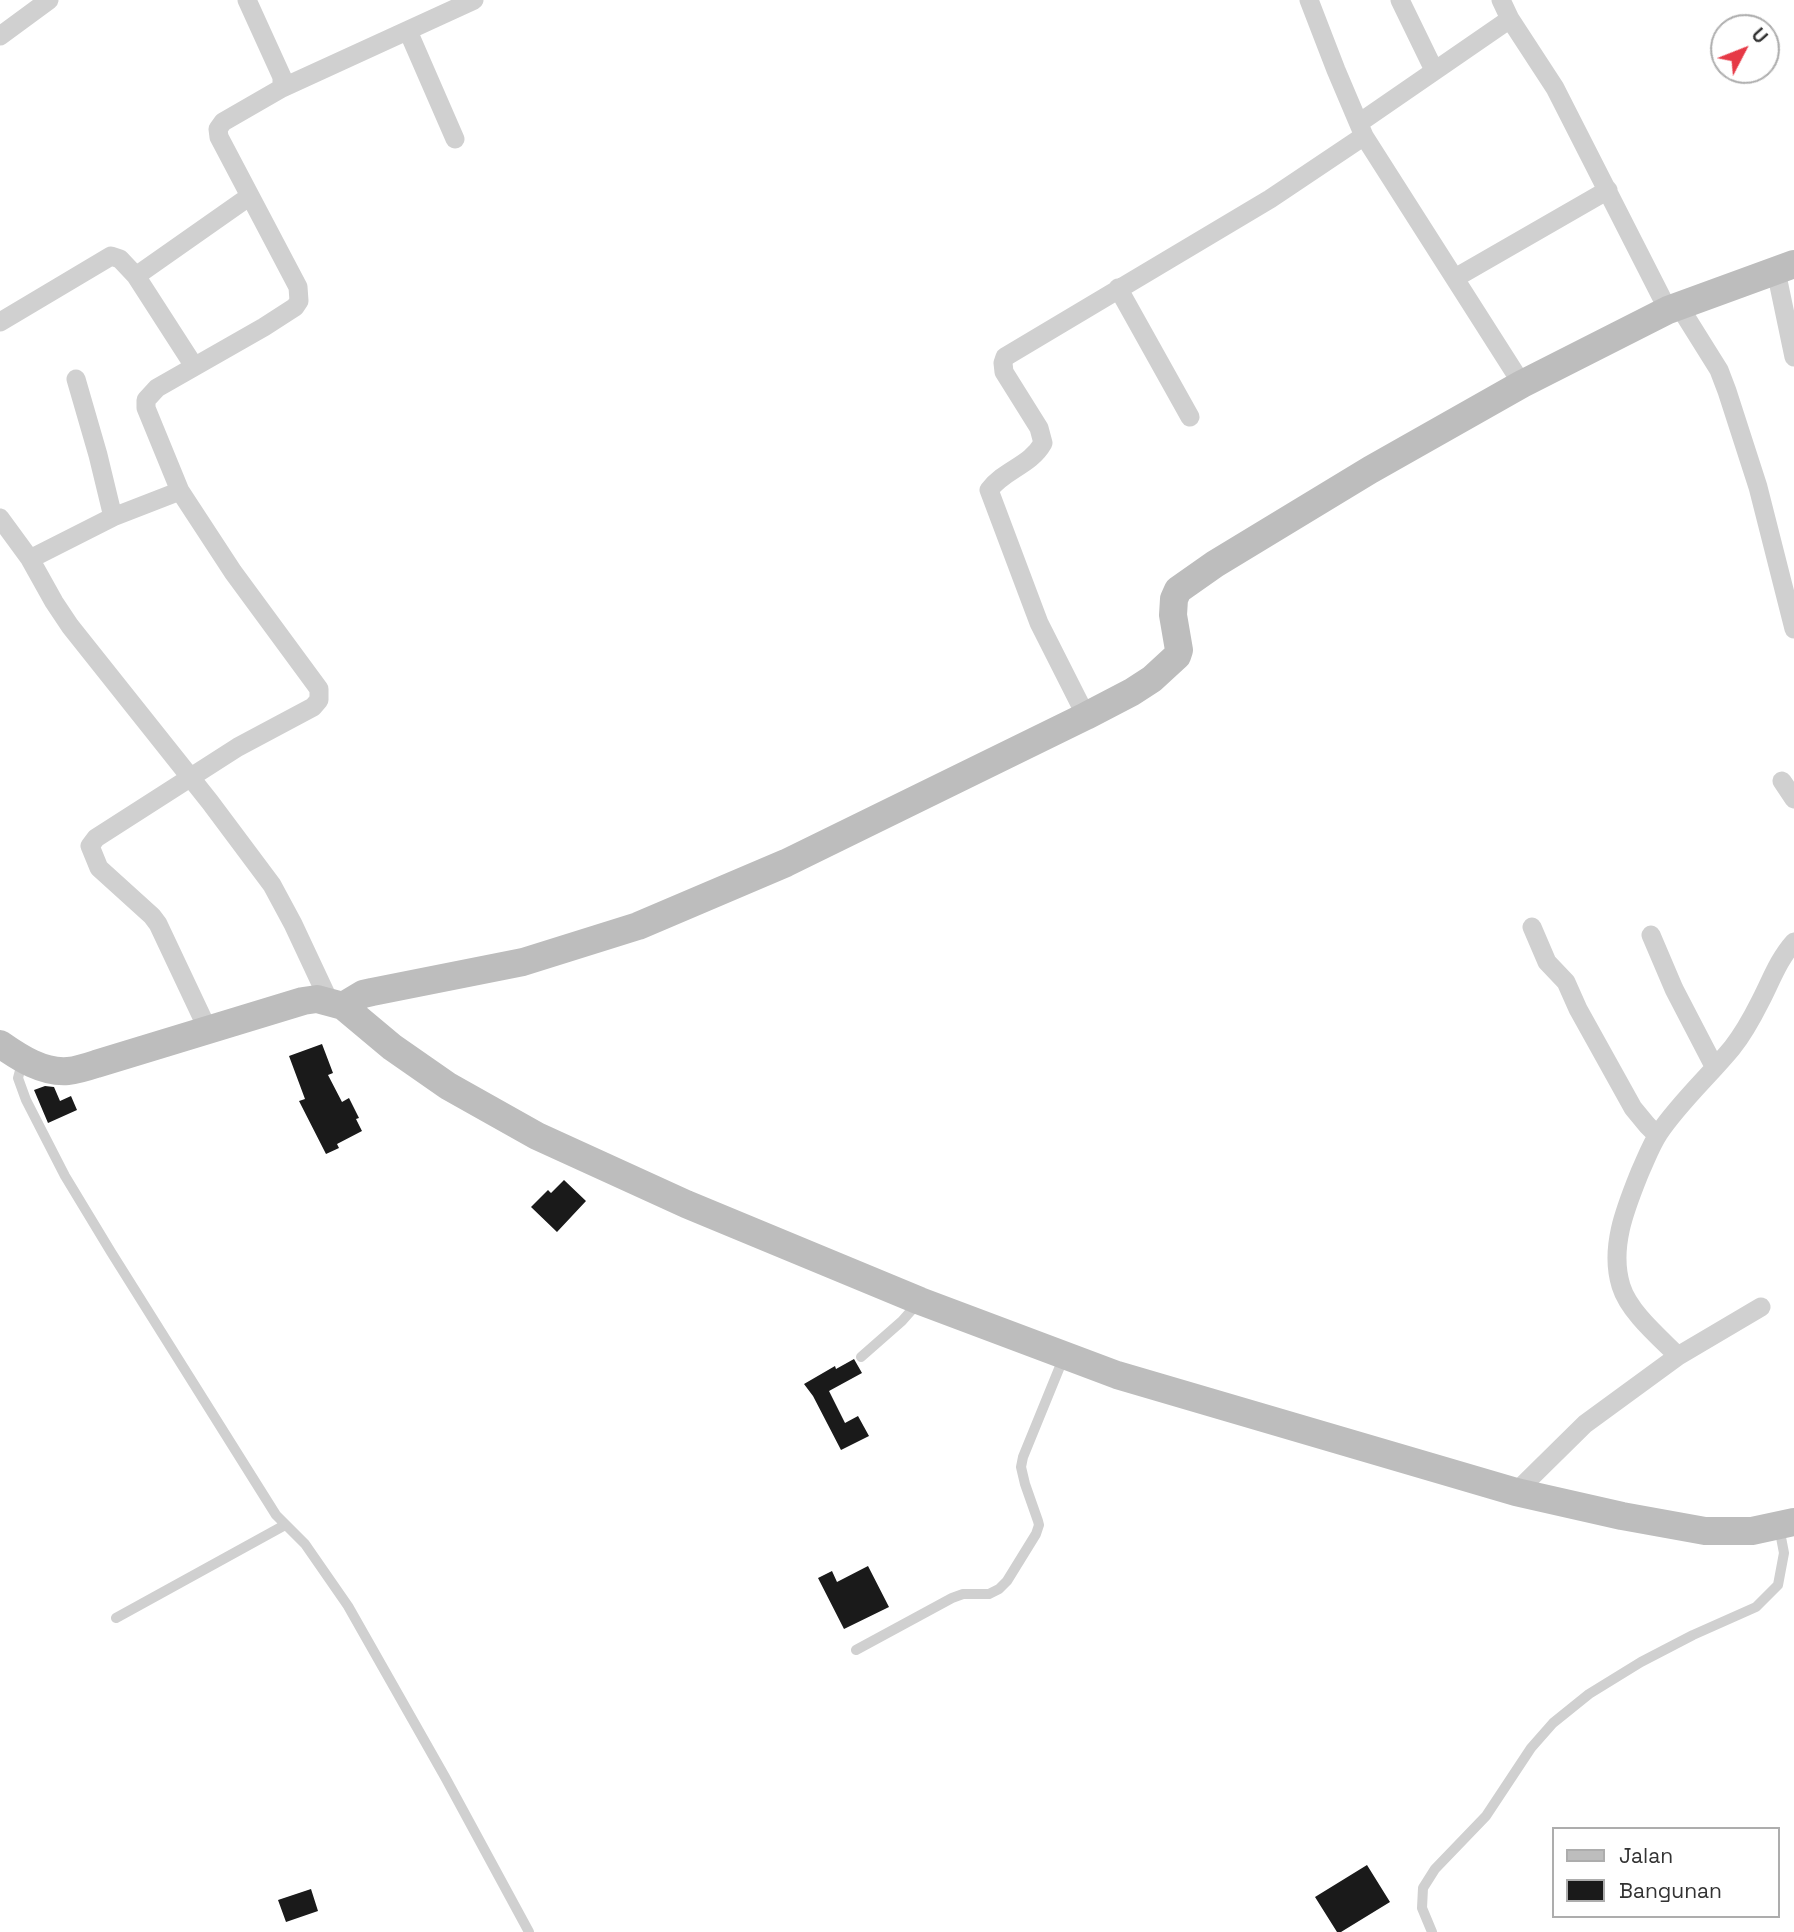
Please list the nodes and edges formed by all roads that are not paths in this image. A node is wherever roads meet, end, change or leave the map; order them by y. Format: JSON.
{"nodes":[{"id":1,"x":49,"y":0,"type":"edge"},
{"id":2,"x":247,"y":0,"type":"edge"},
{"id":3,"x":474,"y":0,"type":"edge"},
{"id":4,"x":1309,"y":0,"type":"edge"},
{"id":5,"x":1400,"y":0,"type":"edge"},
{"id":6,"x":1501,"y":0,"type":"edge"},
{"id":7,"x":1510,"y":19,"type":"junction"},
{"id":8,"x":408,"y":31,"type":"junction"},
{"id":9,"x":0,"y":36,"type":"edge"},
{"id":10,"x":1434,"y":70,"type":"junction"},
{"id":11,"x":282,"y":88,"type":"junction"},
{"id":12,"x":1361,"y":130,"type":"junction"},
{"id":13,"x":455,"y":139,"type":"dead end"},
{"id":14,"x":1608,"y":190,"type":"junction"},
{"id":15,"x":250,"y":196,"type":"junction"},
{"id":16,"x":1785,"y":267,"type":"edge"},
{"id":17,"x":136,"y":276,"type":"junction"},
{"id":18,"x":1455,"y":278,"type":"junction"},
{"id":19,"x":1118,"y":288,"type":"junction"},
{"id":20,"x":1674,"y":308,"type":"junction"},
{"id":21,"x":0,"y":322,"type":"edge"},
{"id":22,"x":1794,"y":357,"type":"edge"},
{"id":23,"x":194,"y":366,"type":"junction"},
{"id":24,"x":76,"y":379,"type":"dead end"},
{"id":25,"x":1522,"y":384,"type":"junction"},
{"id":26,"x":1190,"y":417,"type":"dead end"},
{"id":27,"x":180,"y":491,"type":"junction"},
{"id":28,"x":113,"y":517,"type":"junction"},
{"id":29,"x":0,"y":518,"type":"edge"},
{"id":30,"x":30,"y":559,"type":"junction"},
{"id":31,"x":1794,"y":629,"type":"edge"},
{"id":32,"x":1086,"y":716,"type":"junction"},
{"id":33,"x":191,"y":779,"type":"junction"},
{"id":34,"x":1782,"y":781,"type":"dead end"},
{"id":35,"x":1794,"y":799,"type":"edge"},
{"id":36,"x":1532,"y":927,"type":"dead end"},
{"id":37,"x":1651,"y":935,"type":"dead end"},
{"id":38,"x":1794,"y":942,"type":"edge"},
{"id":39,"x":337,"y":1005,"type":"junction"},
{"id":40,"x":208,"y":1030,"type":"junction"},
{"id":41,"x":11,"y":1051,"type":"edge"},
{"id":42,"x":1714,"y":1066,"type":"junction"},
{"id":43,"x":1657,"y":1135,"type":"junction"},
{"id":44,"x":920,"y":1301,"type":"junction"},
{"id":45,"x":1761,"y":1307,"type":"dead end"},
{"id":46,"x":1064,"y":1355,"type":"junction"},
{"id":47,"x":1678,"y":1356,"type":"junction"},
{"id":48,"x":861,"y":1357,"type":"dead end"},
{"id":49,"x":1516,"y":1492,"type":"junction"},
{"id":50,"x":1787,"y":1524,"type":"edge"},
{"id":51,"x":285,"y":1525,"type":"junction"},
{"id":52,"x":116,"y":1618,"type":"dead end"},
{"id":53,"x":856,"y":1650,"type":"dead end"},
{"id":54,"x":529,"y":1932,"type":"edge"},
{"id":55,"x":1432,"y":1932,"type":"edge"}],
"edges":[{"from":1,"to":9,"type":"street"},
{"from":2,"to":11,"type":"street"},
{"from":3,"to":8,"type":"street"},
{"from":4,"to":12,"type":"street"},
{"from":5,"to":10,"type":"street"},
{"from":6,"to":7,"type":"street"},
{"from":7,"to":10,"type":"street"},
{"from":7,"to":14,"type":"street"},
{"from":8,"to":11,"type":"street"},
{"from":8,"to":13,"type":"street"},
{"from":10,"to":12,"type":"street"},
{"from":11,"to":15,"type":"street"},
{"from":12,"to":18,"type":"street"},
{"from":12,"to":19,"type":"street"},
{"from":14,"to":18,"type":"street"},
{"from":14,"to":20,"type":"street"},
{"from":15,"to":17,"type":"street"},
{"from":15,"to":23,"type":"street"},
{"from":16,"to":20,"type":"main road"},
{"from":16,"to":22,"type":"street"},
{"from":17,"to":21,"type":"street"},
{"from":17,"to":23,"type":"street"},
{"from":18,"to":25,"type":"street"},
{"from":19,"to":26,"type":"street"},
{"from":19,"to":32,"type":"street"},
{"from":20,"to":25,"type":"main road"},
{"from":20,"to":31,"type":"street"},
{"from":23,"to":27,"type":"street"},
{"from":24,"to":28,"type":"street"},
{"from":25,"to":32,"type":"main road"},
{"from":27,"to":28,"type":"street"},
{"from":27,"to":33,"type":"street"},
{"from":28,"to":30,"type":"street"},
{"from":29,"to":30,"type":"street"},
{"from":30,"to":33,"type":"street"},
{"from":32,"to":39,"type":"main road"},
{"from":33,"to":39,"type":"street"},
{"from":33,"to":40,"type":"street"},
{"from":34,"to":35,"type":"street"},
{"from":36,"to":43,"type":"street"},
{"from":37,"to":42,"type":"street"},
{"from":38,"to":42,"type":"street"},
{"from":39,"to":40,"type":"main road"},
{"from":39,"to":44,"type":"main road"},
{"from":40,"to":41,"type":"main road"},
{"from":41,"to":51,"type":"lane"},
{"from":42,"to":43,"type":"street"},
{"from":43,"to":47,"type":"street"},
{"from":44,"to":46,"type":"main road"},
{"from":44,"to":48,"type":"lane"},
{"from":45,"to":47,"type":"street"},
{"from":46,"to":49,"type":"main road"},
{"from":46,"to":53,"type":"lane"},
{"from":47,"to":49,"type":"street"},
{"from":49,"to":50,"type":"main road"},
{"from":50,"to":55,"type":"lane"},
{"from":51,"to":52,"type":"lane"},
{"from":51,"to":54,"type":"lane"}]}
